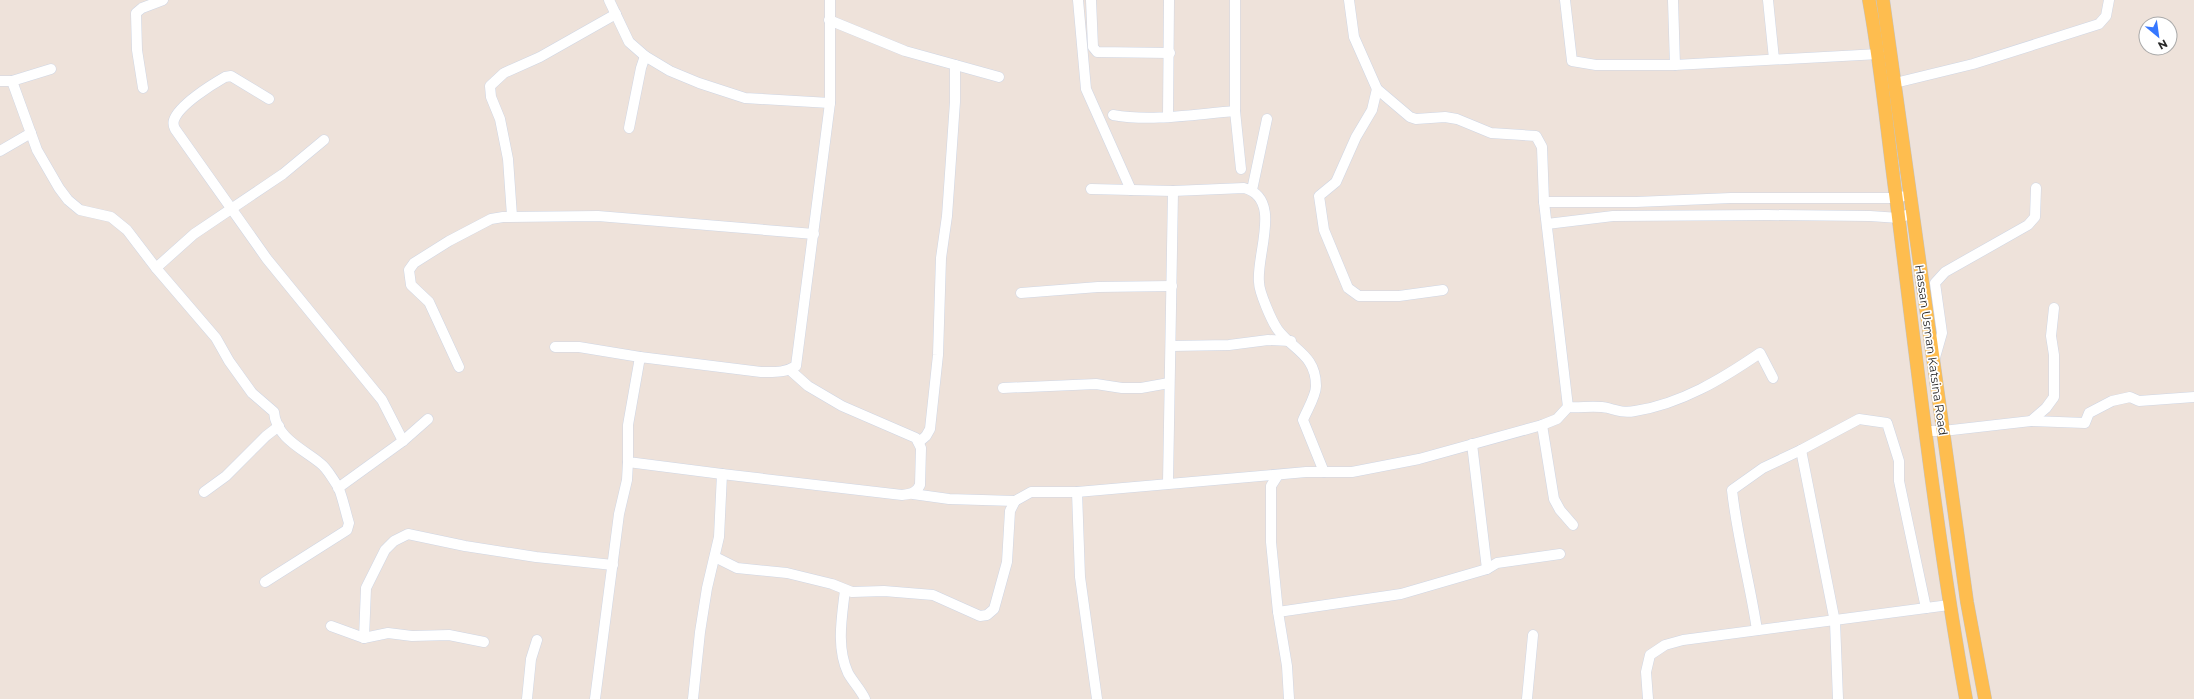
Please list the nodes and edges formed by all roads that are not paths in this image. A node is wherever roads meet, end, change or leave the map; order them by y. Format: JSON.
{"nodes":[{"id":1,"x":163,"y":0,"type":"edge"},
{"id":2,"x":610,"y":0,"type":"edge"},
{"id":3,"x":830,"y":0,"type":"edge"},
{"id":4,"x":1078,"y":0,"type":"edge"},
{"id":5,"x":1091,"y":0,"type":"edge"},
{"id":6,"x":1169,"y":0,"type":"edge"},
{"id":7,"x":1235,"y":0,"type":"edge"},
{"id":8,"x":1349,"y":0,"type":"edge"},
{"id":9,"x":1566,"y":0,"type":"edge"},
{"id":10,"x":1673,"y":0,"type":"edge"},
{"id":11,"x":1768,"y":0,"type":"edge"},
{"id":12,"x":1870,"y":0,"type":"edge"},
{"id":13,"x":2109,"y":0,"type":"edge"},
{"id":14,"x":1885,"y":1,"type":"edge"},
{"id":15,"x":616,"y":14,"type":"junction"},
{"id":16,"x":829,"y":20,"type":"junction"},
{"id":17,"x":1170,"y":53,"type":"junction"},
{"id":18,"x":1879,"y":54,"type":"junction"},
{"id":19,"x":645,"y":56,"type":"junction"},
{"id":20,"x":1774,"y":59,"type":"junction"},
{"id":21,"x":955,"y":65,"type":"junction"},
{"id":22,"x":1675,"y":65,"type":"junction"},
{"id":23,"x":51,"y":69,"type":"dead end"},
{"id":24,"x":1000,"y":77,"type":"dead end"},
{"id":25,"x":0,"y":81,"type":"edge"},
{"id":26,"x":12,"y":81,"type":"junction"},
{"id":27,"x":1895,"y":83,"type":"junction"},
{"id":28,"x":143,"y":88,"type":"dead end"},
{"id":29,"x":1377,"y":89,"type":"junction"},
{"id":30,"x":269,"y":99,"type":"dead end"},
{"id":31,"x":830,"y":103,"type":"junction"},
{"id":32,"x":1235,"y":112,"type":"junction"},
{"id":33,"x":1114,"y":115,"type":"dead end"},
{"id":34,"x":1168,"y":116,"type":"junction"},
{"id":35,"x":1267,"y":119,"type":"dead end"},
{"id":36,"x":629,"y":128,"type":"dead end"},
{"id":37,"x":31,"y":133,"type":"junction"},
{"id":38,"x":324,"y":140,"type":"dead end"},
{"id":39,"x":0,"y":151,"type":"edge"},
{"id":40,"x":1241,"y":169,"type":"dead end"},
{"id":41,"x":2036,"y":188,"type":"dead end"},
{"id":42,"x":1091,"y":189,"type":"dead end"},
{"id":43,"x":1131,"y":190,"type":"junction"},
{"id":44,"x":1252,"y":190,"type":"junction"},
{"id":45,"x":1173,"y":191,"type":"junction"},
{"id":46,"x":1909,"y":195,"type":"junction"},
{"id":47,"x":1896,"y":198,"type":"junction"},
{"id":48,"x":1544,"y":202,"type":"junction"},
{"id":49,"x":230,"y":208,"type":"junction"},
{"id":50,"x":1912,"y":213,"type":"junction"},
{"id":51,"x":512,"y":216,"type":"junction"},
{"id":52,"x":1899,"y":218,"type":"junction"},
{"id":53,"x":1547,"y":224,"type":"junction"},
{"id":54,"x":814,"y":234,"type":"junction"},
{"id":55,"x":156,"y":268,"type":"junction"},
{"id":56,"x":1172,"y":286,"type":"junction"},
{"id":57,"x":1443,"y":290,"type":"dead end"},
{"id":58,"x":1021,"y":293,"type":"dead end"},
{"id":59,"x":2054,"y":308,"type":"dead end"},
{"id":60,"x":1291,"y":341,"type":"junction"},
{"id":61,"x":1171,"y":346,"type":"junction"},
{"id":62,"x":555,"y":347,"type":"dead end"},
{"id":63,"x":640,"y":357,"type":"junction"},
{"id":64,"x":1933,"y":363,"type":"junction"},
{"id":65,"x":459,"y":367,"type":"dead end"},
{"id":66,"x":790,"y":370,"type":"junction"},
{"id":67,"x":1773,"y":378,"type":"dead end"},
{"id":68,"x":1169,"y":383,"type":"junction"},
{"id":69,"x":1003,"y":388,"type":"dead end"},
{"id":70,"x":2194,"y":397,"type":"edge"},
{"id":71,"x":1568,"y":407,"type":"junction"},
{"id":72,"x":428,"y":419,"type":"dead end"},
{"id":73,"x":2031,"y":421,"type":"junction"},
{"id":74,"x":1542,"y":425,"type":"junction"},
{"id":75,"x":279,"y":426,"type":"junction"},
{"id":76,"x":1926,"y":431,"type":"junction"},
{"id":77,"x":1943,"y":431,"type":"junction"},
{"id":78,"x":403,"y":441,"type":"junction"},
{"id":79,"x":918,"y":442,"type":"junction"},
{"id":80,"x":1472,"y":444,"type":"junction"},
{"id":81,"x":1802,"y":450,"type":"junction"},
{"id":82,"x":628,"y":462,"type":"junction"},
{"id":83,"x":1324,"y":472,"type":"junction"},
{"id":84,"x":722,"y":474,"type":"junction"},
{"id":85,"x":1278,"y":475,"type":"junction"},
{"id":86,"x":1168,"y":484,"type":"junction"},
{"id":87,"x":338,"y":488,"type":"junction"},
{"id":88,"x":204,"y":492,"type":"dead end"},
{"id":89,"x":1077,"y":492,"type":"junction"},
{"id":90,"x":913,"y":494,"type":"junction"},
{"id":91,"x":1015,"y":501,"type":"junction"},
{"id":92,"x":1573,"y":525,"type":"dead end"},
{"id":93,"x":1560,"y":554,"type":"dead end"},
{"id":94,"x":715,"y":557,"type":"junction"},
{"id":95,"x":613,"y":565,"type":"junction"},
{"id":96,"x":1487,"y":569,"type":"junction"},
{"id":97,"x":265,"y":582,"type":"dead end"},
{"id":98,"x":845,"y":590,"type":"junction"},
{"id":99,"x":1949,"y":605,"type":"junction"},
{"id":100,"x":1926,"y":608,"type":"junction"},
{"id":101,"x":1278,"y":612,"type":"junction"},
{"id":102,"x":1835,"y":622,"type":"junction"},
{"id":103,"x":331,"y":626,"type":"dead end"},
{"id":104,"x":1757,"y":630,"type":"junction"},
{"id":105,"x":1533,"y":635,"type":"dead end"},
{"id":106,"x":364,"y":638,"type":"junction"},
{"id":107,"x":537,"y":640,"type":"dead end"},
{"id":108,"x":484,"y":642,"type":"dead end"},
{"id":109,"x":528,"y":699,"type":"edge"},
{"id":110,"x":595,"y":699,"type":"edge"},
{"id":111,"x":693,"y":699,"type":"edge"},
{"id":112,"x":865,"y":699,"type":"edge"},
{"id":113,"x":1097,"y":699,"type":"edge"},
{"id":114,"x":1289,"y":699,"type":"edge"},
{"id":115,"x":1527,"y":699,"type":"edge"},
{"id":116,"x":1648,"y":699,"type":"edge"},
{"id":117,"x":1838,"y":699,"type":"edge"},
{"id":118,"x":1966,"y":699,"type":"edge"},
{"id":119,"x":1985,"y":699,"type":"edge"}],
"edges":[{"from":1,"to":28,"type":"street"},
{"from":2,"to":15,"type":"street"},
{"from":3,"to":16,"type":"street"},
{"from":4,"to":43,"type":"street"},
{"from":5,"to":17,"type":"street"},
{"from":6,"to":17,"type":"street"},
{"from":7,"to":32,"type":"street"},
{"from":8,"to":29,"type":"street"},
{"from":9,"to":22,"type":"street"},
{"from":10,"to":22,"type":"street"},
{"from":11,"to":20,"type":"street"},
{"from":12,"to":18,"type":"main road","name":"Hassan Usman Katsina Road"},
{"from":13,"to":27,"type":"street"},
{"from":14,"to":27,"type":"main road","name":"Hassan Usman Katsina Road"},
{"from":15,"to":19,"type":"street"},
{"from":15,"to":51,"type":"street"},
{"from":16,"to":21,"type":"street"},
{"from":16,"to":31,"type":"street"},
{"from":17,"to":34,"type":"street"},
{"from":18,"to":20,"type":"street"},
{"from":18,"to":47,"type":"main road","name":"Hassan Usman Katsina Road"},
{"from":19,"to":31,"type":"street"},
{"from":19,"to":36,"type":"street"},
{"from":20,"to":22,"type":"street"},
{"from":21,"to":24,"type":"street"},
{"from":21,"to":79,"type":"street"},
{"from":23,"to":26,"type":"street"},
{"from":25,"to":26,"type":"street"},
{"from":26,"to":37,"type":"street"},
{"from":27,"to":46,"type":"main road","name":"Hassan Usman Katsina Road"},
{"from":29,"to":48,"type":"street"},
{"from":29,"to":57,"type":"street"},
{"from":30,"to":49,"type":"street"},
{"from":31,"to":54,"type":"street"},
{"from":32,"to":34,"type":"street"},
{"from":32,"to":40,"type":"street"},
{"from":33,"to":34,"type":"street"},
{"from":35,"to":44,"type":"street"},
{"from":37,"to":39,"type":"street"},
{"from":37,"to":55,"type":"street"},
{"from":38,"to":49,"type":"street"},
{"from":41,"to":64,"type":"street"},
{"from":42,"to":43,"type":"street"},
{"from":43,"to":45,"type":"street"},
{"from":44,"to":45,"type":"street"},
{"from":44,"to":60,"type":"street"},
{"from":45,"to":56,"type":"street"},
{"from":46,"to":47,"type":"street"},
{"from":46,"to":50,"type":"main road","name":"Hassan Usman Katsina Road"},
{"from":47,"to":48,"type":"street"},
{"from":47,"to":52,"type":"main road","name":"Hassan Usman Katsina Road"},
{"from":48,"to":53,"type":"street"},
{"from":49,"to":55,"type":"street"},
{"from":49,"to":78,"type":"street"},
{"from":50,"to":52,"type":"street"},
{"from":50,"to":64,"type":"main road","name":"Hassan Usman Katsina Road"},
{"from":51,"to":54,"type":"street"},
{"from":51,"to":65,"type":"street"},
{"from":52,"to":53,"type":"street"},
{"from":52,"to":76,"type":"main road","name":"Hassan Usman Katsina Road"},
{"from":53,"to":71,"type":"street"},
{"from":54,"to":66,"type":"street"},
{"from":55,"to":75,"type":"street"},
{"from":56,"to":58,"type":"street"},
{"from":56,"to":61,"type":"street"},
{"from":59,"to":73,"type":"street"},
{"from":60,"to":61,"type":"street"},
{"from":60,"to":83,"type":"street"},
{"from":61,"to":68,"type":"street"},
{"from":62,"to":63,"type":"street"},
{"from":63,"to":66,"type":"street"},
{"from":63,"to":82,"type":"street"},
{"from":64,"to":77,"type":"main road","name":"Hassan Usman Katsina Road"},
{"from":66,"to":79,"type":"street"},
{"from":67,"to":71,"type":"street"},
{"from":68,"to":69,"type":"street"},
{"from":68,"to":86,"type":"street"},
{"from":70,"to":73,"type":"street"},
{"from":71,"to":74,"type":"street"},
{"from":72,"to":78,"type":"street"},
{"from":73,"to":77,"type":"street"},
{"from":74,"to":80,"type":"street"},
{"from":74,"to":92,"type":"street"},
{"from":75,"to":87,"type":"street"},
{"from":75,"to":88,"type":"street"},
{"from":76,"to":77,"type":"street"},
{"from":76,"to":99,"type":"main road","name":"Hassan Usman Katsina Road"},
{"from":77,"to":119,"type":"main road","name":"Hassan Usman Katsina Road"},
{"from":78,"to":87,"type":"street"},
{"from":79,"to":90,"type":"street"},
{"from":80,"to":83,"type":"street"},
{"from":80,"to":96,"type":"street"},
{"from":81,"to":100,"type":"street"},
{"from":81,"to":102,"type":"street"},
{"from":81,"to":104,"type":"street"},
{"from":82,"to":84,"type":"street"},
{"from":82,"to":95,"type":"street"},
{"from":83,"to":85,"type":"street"},
{"from":84,"to":90,"type":"street"},
{"from":84,"to":94,"type":"street"},
{"from":85,"to":86,"type":"street"},
{"from":85,"to":101,"type":"street"},
{"from":86,"to":89,"type":"street"},
{"from":87,"to":97,"type":"street"},
{"from":89,"to":91,"type":"street"},
{"from":89,"to":113,"type":"street"},
{"from":90,"to":91,"type":"street"},
{"from":91,"to":98,"type":"street"},
{"from":93,"to":96,"type":"street"},
{"from":94,"to":98,"type":"street"},
{"from":94,"to":111,"type":"street"},
{"from":95,"to":106,"type":"street"},
{"from":95,"to":110,"type":"street"},
{"from":96,"to":101,"type":"street"},
{"from":98,"to":112,"type":"street"},
{"from":99,"to":100,"type":"street"},
{"from":99,"to":118,"type":"main road","name":"Hassan Usman Katsina Road"},
{"from":100,"to":102,"type":"street"},
{"from":101,"to":114,"type":"street"},
{"from":102,"to":104,"type":"street"},
{"from":102,"to":117,"type":"street"},
{"from":103,"to":106,"type":"street"},
{"from":104,"to":116,"type":"street"},
{"from":105,"to":115,"type":"street"},
{"from":106,"to":108,"type":"street"},
{"from":107,"to":109,"type":"street"}]}
